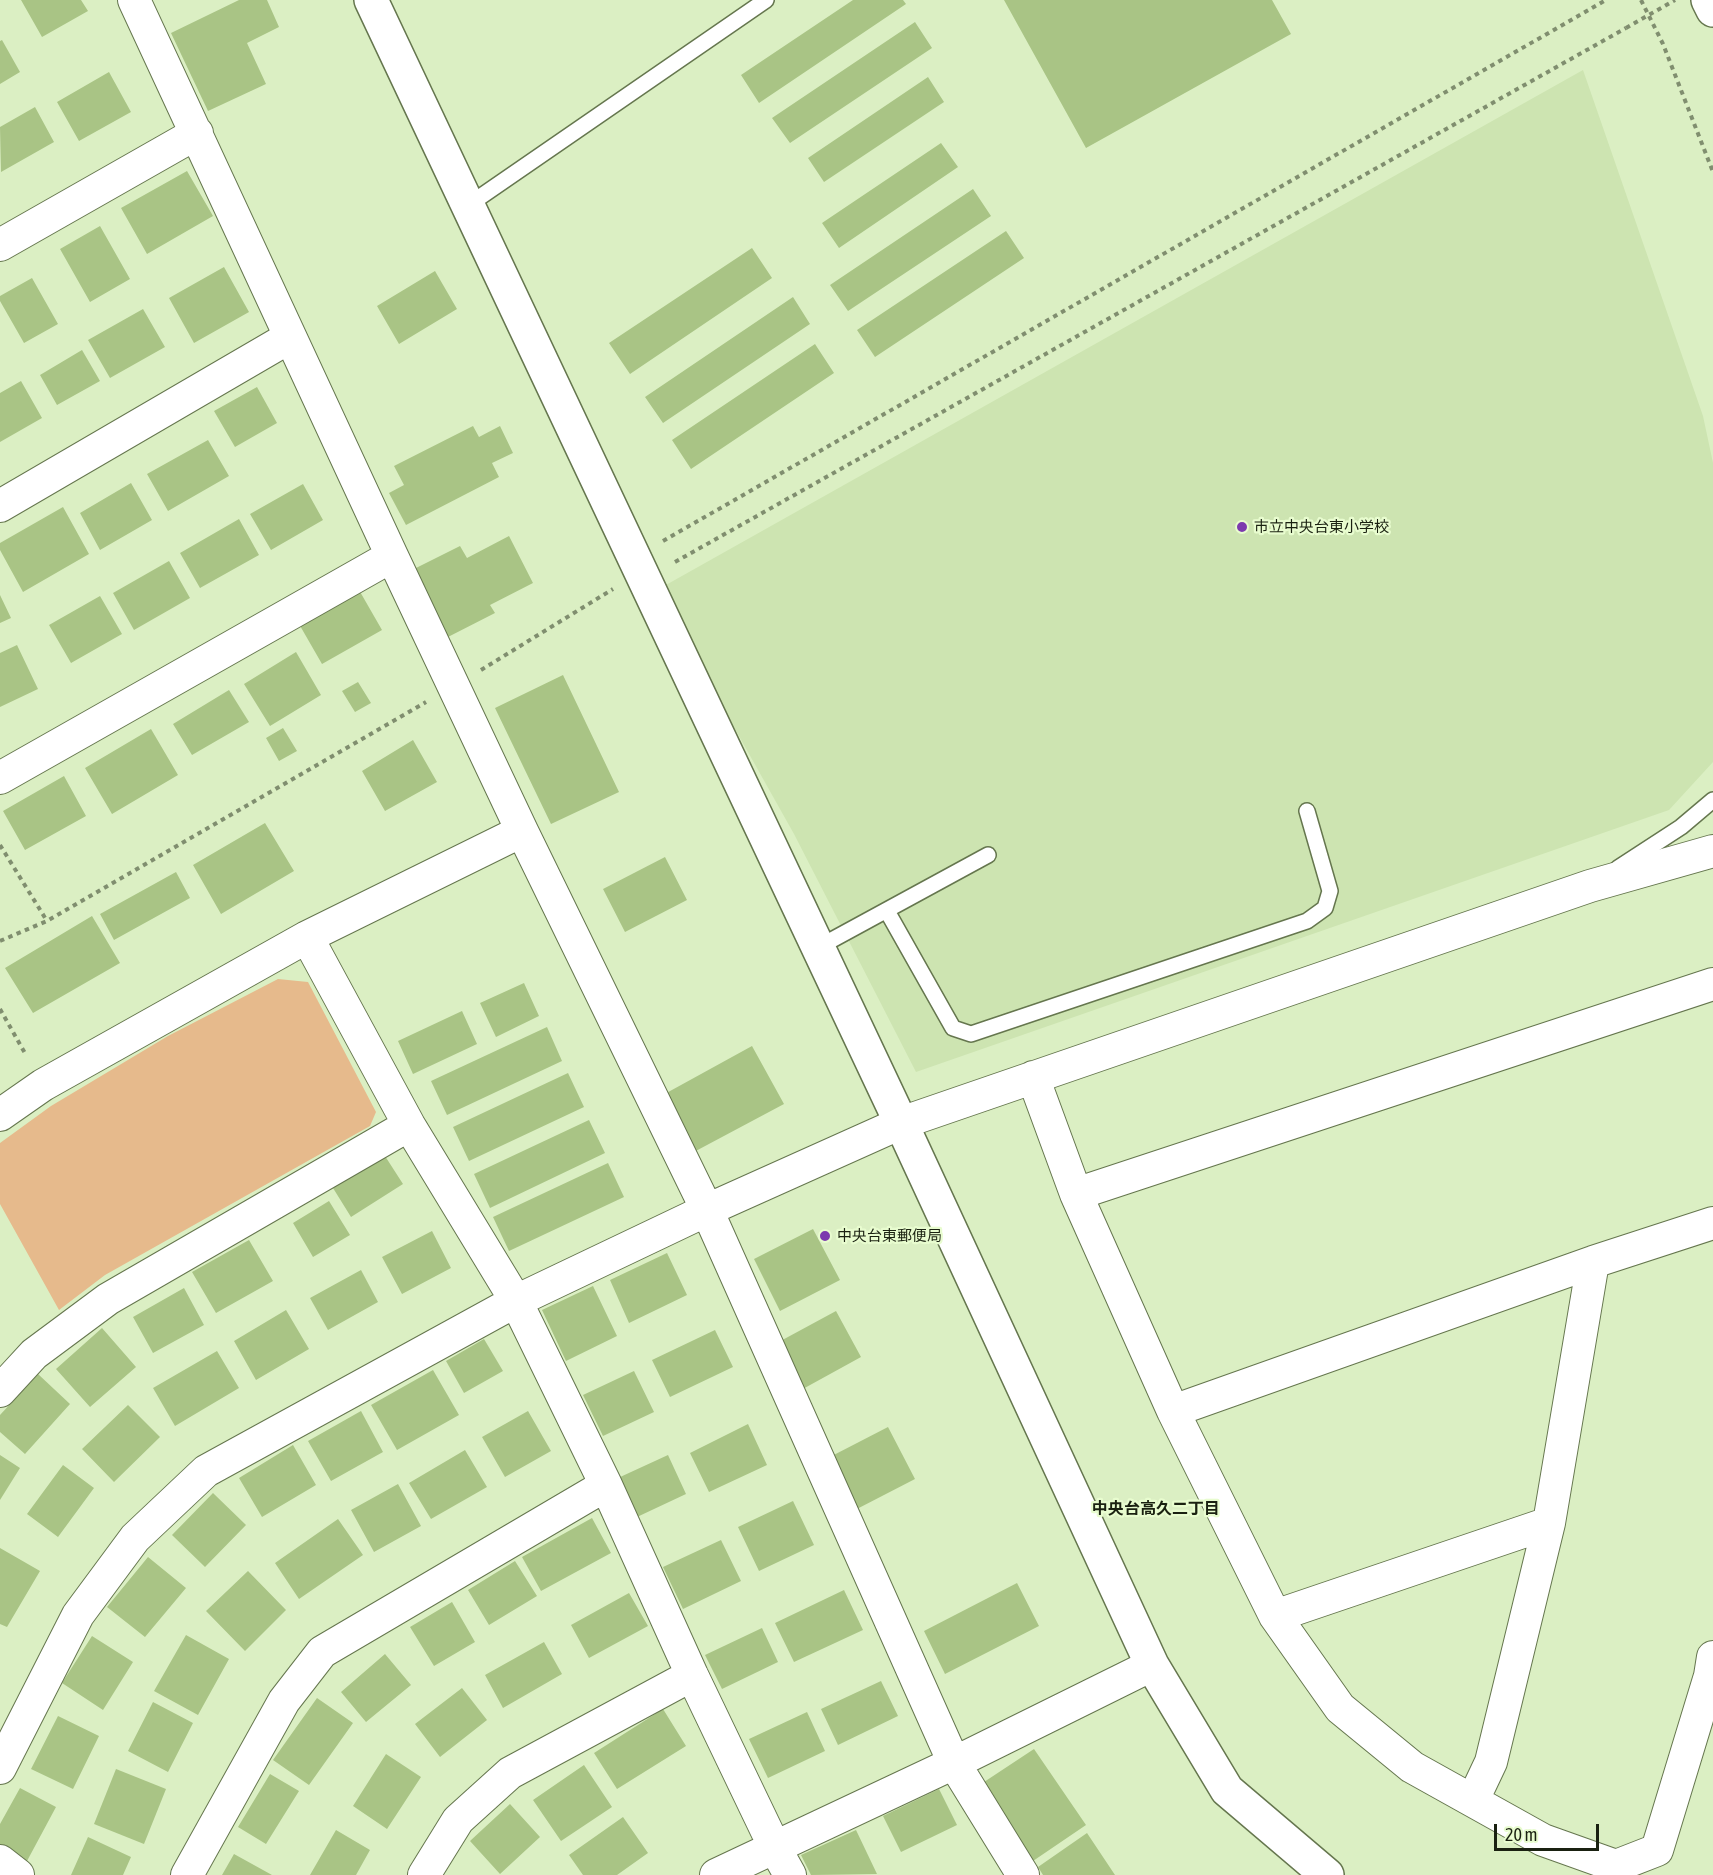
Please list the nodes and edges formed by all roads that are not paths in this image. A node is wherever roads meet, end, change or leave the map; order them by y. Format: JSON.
{"nodes":[{"id":1,"x":134,"y":0,"type":"edge"},
{"id":2,"x":370,"y":0,"type":"edge"},
{"id":3,"x":766,"y":0,"type":"edge"},
{"id":4,"x":1708,"y":0,"type":"edge"},
{"id":5,"x":1713,"y":10,"type":"edge"},
{"id":6,"x":197,"y":133,"type":"junction"},
{"id":7,"x":467,"y":206,"type":"junction"},
{"id":8,"x":0,"y":245,"type":"edge"},
{"id":9,"x":290,"y":337,"type":"junction"},
{"id":10,"x":0,"y":506,"type":"edge"},
{"id":11,"x":392,"y":556,"type":"junction"},
{"id":12,"x":0,"y":778,"type":"edge"},
{"id":13,"x":1713,"y":800,"type":"edge"},
{"id":14,"x":1307,"y":811,"type":"dead end"},
{"id":15,"x":522,"y":831,"type":"junction"},
{"id":16,"x":1713,"y":851,"type":"edge"},
{"id":17,"x":988,"y":855,"type":"dead end"},
{"id":18,"x":1590,"y":886,"type":"junction"},
{"id":19,"x":887,"y":911,"type":"junction"},
{"id":20,"x":307,"y":937,"type":"junction"},
{"id":21,"x":817,"y":948,"type":"junction"},
{"id":22,"x":1713,"y":984,"type":"edge"},
{"id":23,"x":1034,"y":1077,"type":"junction"},
{"id":24,"x":0,"y":1114,"type":"edge"},
{"id":25,"x":901,"y":1123,"type":"junction"},
{"id":26,"x":409,"y":1125,"type":"junction"},
{"id":27,"x":1076,"y":1194,"type":"junction"},
{"id":28,"x":707,"y":1209,"type":"junction"},
{"id":29,"x":1713,"y":1223,"type":"edge"},
{"id":30,"x":1593,"y":1262,"type":"junction"},
{"id":31,"x":516,"y":1301,"type":"junction"},
{"id":32,"x":0,"y":1390,"type":"edge"},
{"id":33,"x":1173,"y":1411,"type":"junction"},
{"id":34,"x":606,"y":1485,"type":"junction"},
{"id":35,"x":1549,"y":1523,"type":"junction"},
{"id":36,"x":1275,"y":1616,"type":"junction"},
{"id":37,"x":1713,"y":1658,"type":"edge"},
{"id":38,"x":1152,"y":1665,"type":"junction"},
{"id":39,"x":692,"y":1675,"type":"junction"},
{"id":40,"x":954,"y":1763,"type":"junction"},
{"id":41,"x":0,"y":1768,"type":"edge"},
{"id":42,"x":1473,"y":1800,"type":"junction"},
{"id":43,"x":0,"y":1861,"type":"edge"},
{"id":44,"x":783,"y":1862,"type":"edge"},
{"id":45,"x":18,"y":1875,"type":"edge"},
{"id":46,"x":187,"y":1875,"type":"edge"},
{"id":47,"x":424,"y":1875,"type":"edge"},
{"id":48,"x":716,"y":1875,"type":"edge"},
{"id":49,"x":1023,"y":1875,"type":"edge"},
{"id":50,"x":1328,"y":1875,"type":"edge"}],
"edges":[{"from":1,"to":6,"type":"street"},
{"from":2,"to":7,"type":"street"},
{"from":3,"to":7,"type":"lane"},
{"from":4,"to":5,"type":"street"},
{"from":6,"to":8,"type":"street"},
{"from":6,"to":9,"type":"street"},
{"from":7,"to":21,"type":"street"},
{"from":9,"to":10,"type":"street"},
{"from":9,"to":11,"type":"street"},
{"from":11,"to":12,"type":"street"},
{"from":11,"to":15,"type":"street"},
{"from":13,"to":18,"type":"lane"},
{"from":14,"to":19,"type":"lane"},
{"from":15,"to":20,"type":"street"},
{"from":15,"to":28,"type":"street"},
{"from":16,"to":18,"type":"street"},
{"from":17,"to":19,"type":"lane"},
{"from":18,"to":23,"type":"street"},
{"from":19,"to":21,"type":"lane"},
{"from":20,"to":24,"type":"street"},
{"from":20,"to":26,"type":"street"},
{"from":21,"to":25,"type":"street"},
{"from":22,"to":27,"type":"street"},
{"from":23,"to":25,"type":"street"},
{"from":23,"to":27,"type":"street"},
{"from":25,"to":28,"type":"street"},
{"from":25,"to":38,"type":"street"},
{"from":26,"to":31,"type":"street"},
{"from":26,"to":32,"type":"street"},
{"from":27,"to":33,"type":"street"},
{"from":28,"to":31,"type":"street"},
{"from":28,"to":40,"type":"street"},
{"from":29,"to":30,"type":"street"},
{"from":30,"to":33,"type":"street"},
{"from":30,"to":35,"type":"street"},
{"from":31,"to":34,"type":"street"},
{"from":31,"to":41,"type":"street"},
{"from":33,"to":36,"type":"street"},
{"from":34,"to":39,"type":"street"},
{"from":34,"to":46,"type":"street"},
{"from":35,"to":36,"type":"street"},
{"from":35,"to":42,"type":"street"},
{"from":36,"to":42,"type":"street"},
{"from":37,"to":42,"type":"street"},
{"from":38,"to":40,"type":"street"},
{"from":38,"to":50,"type":"street"},
{"from":39,"to":44,"type":"street"},
{"from":39,"to":47,"type":"street"},
{"from":40,"to":44,"type":"street"},
{"from":40,"to":49,"type":"street"},
{"from":43,"to":45,"type":"street"},
{"from":44,"to":48,"type":"street"}]}
